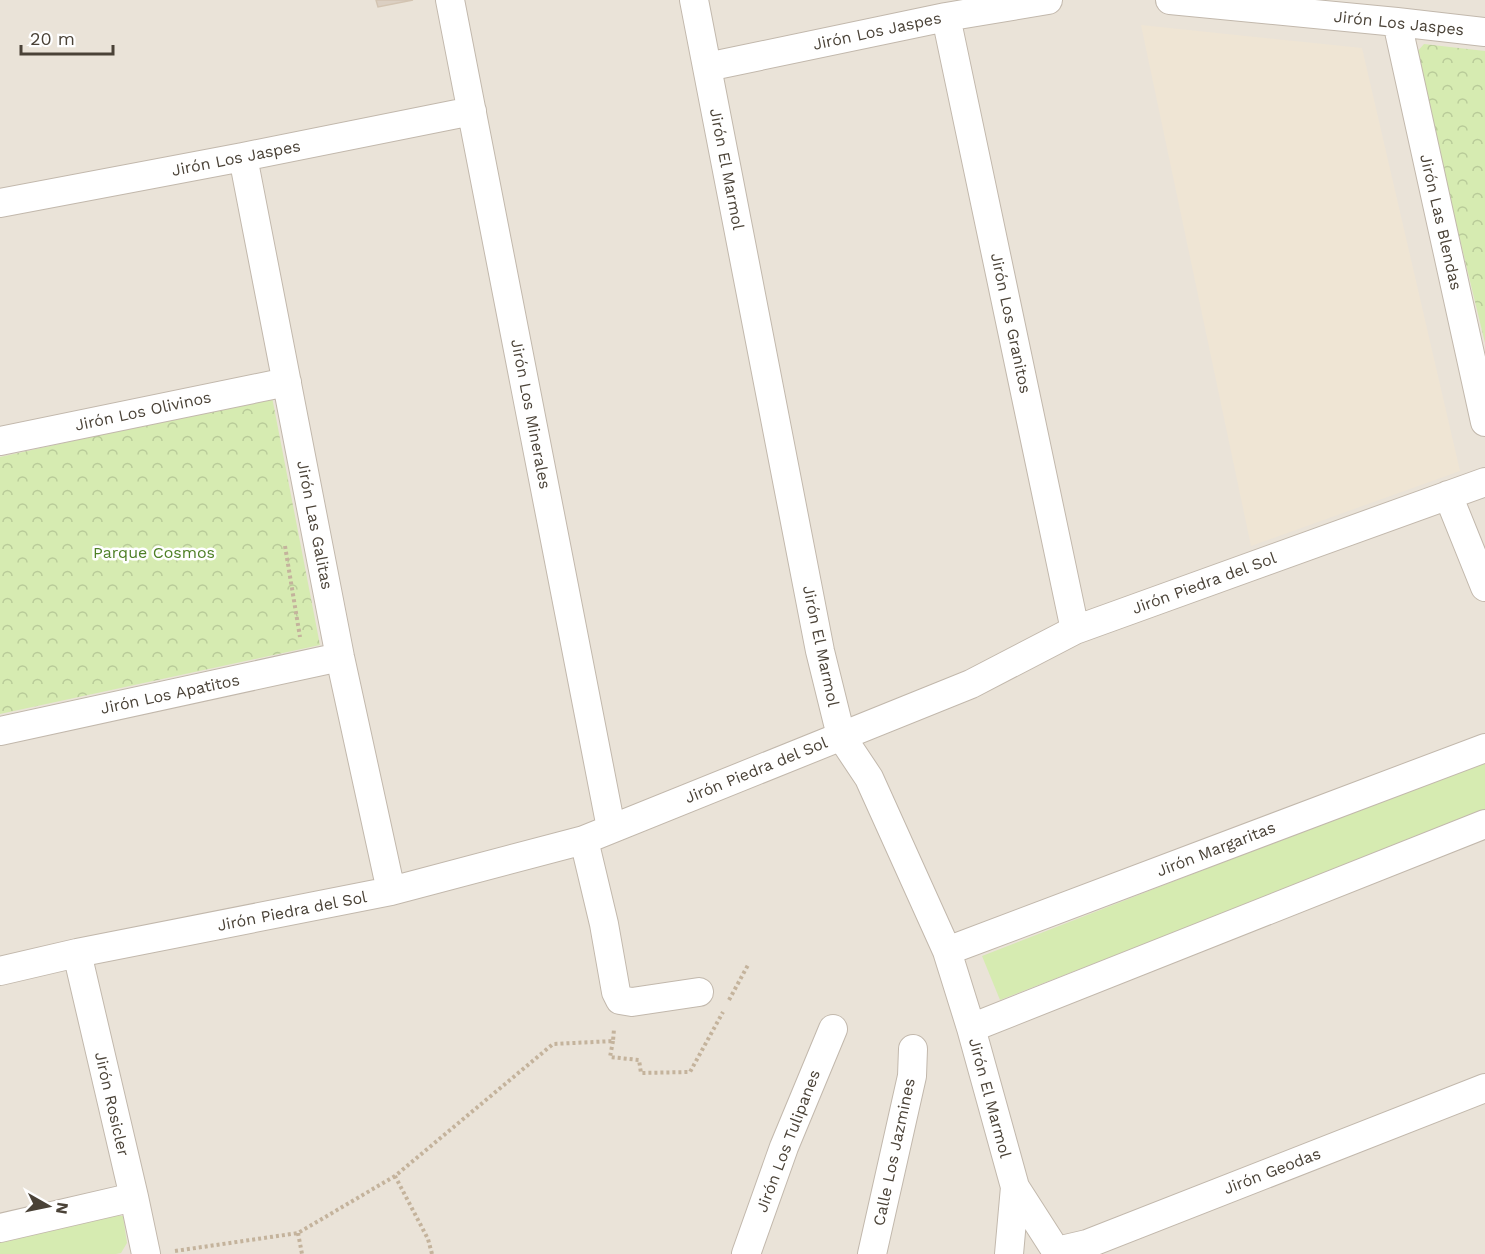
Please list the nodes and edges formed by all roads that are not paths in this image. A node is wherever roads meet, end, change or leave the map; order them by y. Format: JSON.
{"nodes":[{"id":1,"x":450,"y":0,"type":"edge"},
{"id":2,"x":694,"y":0,"type":"edge"},
{"id":3,"x":1048,"y":0,"type":"edge"},
{"id":4,"x":1170,"y":0,"type":"edge"},
{"id":5,"x":946,"y":17,"type":"junction"},
{"id":6,"x":1397,"y":22,"type":"junction"},
{"id":7,"x":1485,"y":32,"type":"edge"},
{"id":8,"x":707,"y":67,"type":"junction"},
{"id":9,"x":472,"y":111,"type":"junction"},
{"id":10,"x":243,"y":157,"type":"junction"},
{"id":11,"x":0,"y":203,"type":"edge"},
{"id":12,"x":287,"y":382,"type":"junction"},
{"id":13,"x":1485,"y":422,"type":"edge"},
{"id":14,"x":0,"y":441,"type":"edge"},
{"id":15,"x":1485,"y":482,"type":"edge"},
{"id":16,"x":1448,"y":495,"type":"junction"},
{"id":17,"x":1485,"y":586,"type":"edge"},
{"id":18,"x":1076,"y":630,"type":"junction"},
{"id":19,"x":340,"y":657,"type":"junction"},
{"id":20,"x":0,"y":731,"type":"edge"},
{"id":21,"x":841,"y":736,"type":"junction"},
{"id":22,"x":1485,"y":747,"type":"edge"},
{"id":23,"x":1485,"y":824,"type":"edge"},
{"id":24,"x":611,"y":828,"type":"junction"},
{"id":25,"x":584,"y":840,"type":"junction"},
{"id":26,"x":391,"y":891,"type":"junction"},
{"id":27,"x":947,"y":951,"type":"junction"},
{"id":28,"x":77,"y":954,"type":"junction"},
{"id":29,"x":0,"y":971,"type":"edge"},
{"id":30,"x":699,"y":992,"type":"dead end"},
{"id":31,"x":971,"y":1028,"type":"junction"},
{"id":32,"x":832,"y":1029,"type":"dead end"},
{"id":33,"x":913,"y":1049,"type":"dead end"},
{"id":34,"x":1485,"y":1088,"type":"edge"},
{"id":35,"x":1015,"y":1187,"type":"junction"},
{"id":36,"x":134,"y":1197,"type":"junction"},
{"id":37,"x":0,"y":1228,"type":"edge"},
{"id":38,"x":1058,"y":1252,"type":"edge"},
{"id":39,"x":156,"y":1253,"type":"edge"},
{"id":40,"x":746,"y":1254,"type":"edge"},
{"id":41,"x":872,"y":1254,"type":"edge"},
{"id":42,"x":1009,"y":1254,"type":"edge"}],
"edges":[{"from":1,"to":9,"type":"street","name":"Jirón Los Minerales"},
{"from":2,"to":8,"type":"street","name":"Jirón El Marmol"},
{"from":3,"to":5,"type":"street","name":"Jirón Los Jaspes"},
{"from":4,"to":6,"type":"street","name":"Jirón Los Jaspes"},
{"from":5,"to":8,"type":"street","name":"Jirón Los Jaspes"},
{"from":5,"to":18,"type":"street","name":"Jirón Los Granitos"},
{"from":6,"to":7,"type":"street","name":"Jirón Los Jaspes"},
{"from":6,"to":13,"type":"street","name":"Jirón Las Blendas"},
{"from":8,"to":21,"type":"street","name":"Jirón El Marmol"},
{"from":9,"to":10,"type":"street","name":"Jirón Los Jaspes"},
{"from":9,"to":24,"type":"street","name":"Jirón Los Minerales"},
{"from":10,"to":11,"type":"street","name":"Jirón Los Jaspes"},
{"from":10,"to":12,"type":"street","name":"Jirón Las Galitas"},
{"from":12,"to":14,"type":"street","name":"Jirón Los Olivinos"},
{"from":12,"to":19,"type":"street","name":"Jirón Las Galitas"},
{"from":15,"to":16,"type":"street","name":"Jirón Piedra del Sol"},
{"from":16,"to":17,"type":"street"},
{"from":16,"to":18,"type":"street","name":"Jirón Piedra del Sol"},
{"from":18,"to":21,"type":"street","name":"Jirón Piedra del Sol"},
{"from":19,"to":20,"type":"street","name":"Jirón Los Apatitos"},
{"from":19,"to":26,"type":"street","name":"Jirón Las Galitas"},
{"from":21,"to":24,"type":"street","name":"Jirón Piedra del Sol"},
{"from":21,"to":27,"type":"street","name":"Jirón El Marmol"},
{"from":22,"to":27,"type":"street","name":"Jirón Margaritas"},
{"from":23,"to":31,"type":"street"},
{"from":24,"to":25,"type":"street","name":"Jirón Piedra del Sol"},
{"from":25,"to":26,"type":"street","name":"Jirón Piedra del Sol"},
{"from":25,"to":30,"type":"street"},
{"from":26,"to":28,"type":"street","name":"Jirón Piedra del Sol"},
{"from":27,"to":31,"type":"street","name":"Jirón El Marmol"},
{"from":28,"to":29,"type":"street","name":"Jirón Piedra del Sol"},
{"from":28,"to":36,"type":"street","name":"Jirón Rosicler"},
{"from":31,"to":35,"type":"street","name":"Jirón El Marmol"},
{"from":32,"to":40,"type":"street","name":"Jirón Los Tulipanes"},
{"from":33,"to":41,"type":"street","name":"Calle Los Jazmines"},
{"from":34,"to":38,"type":"street","name":"Jirón Geodas"},
{"from":35,"to":38,"type":"street","name":"Jirón El Marmol"},
{"from":35,"to":42,"type":"street"},
{"from":36,"to":37,"type":"street"},
{"from":36,"to":39,"type":"street","name":"Jirón Rosicler"}]}
